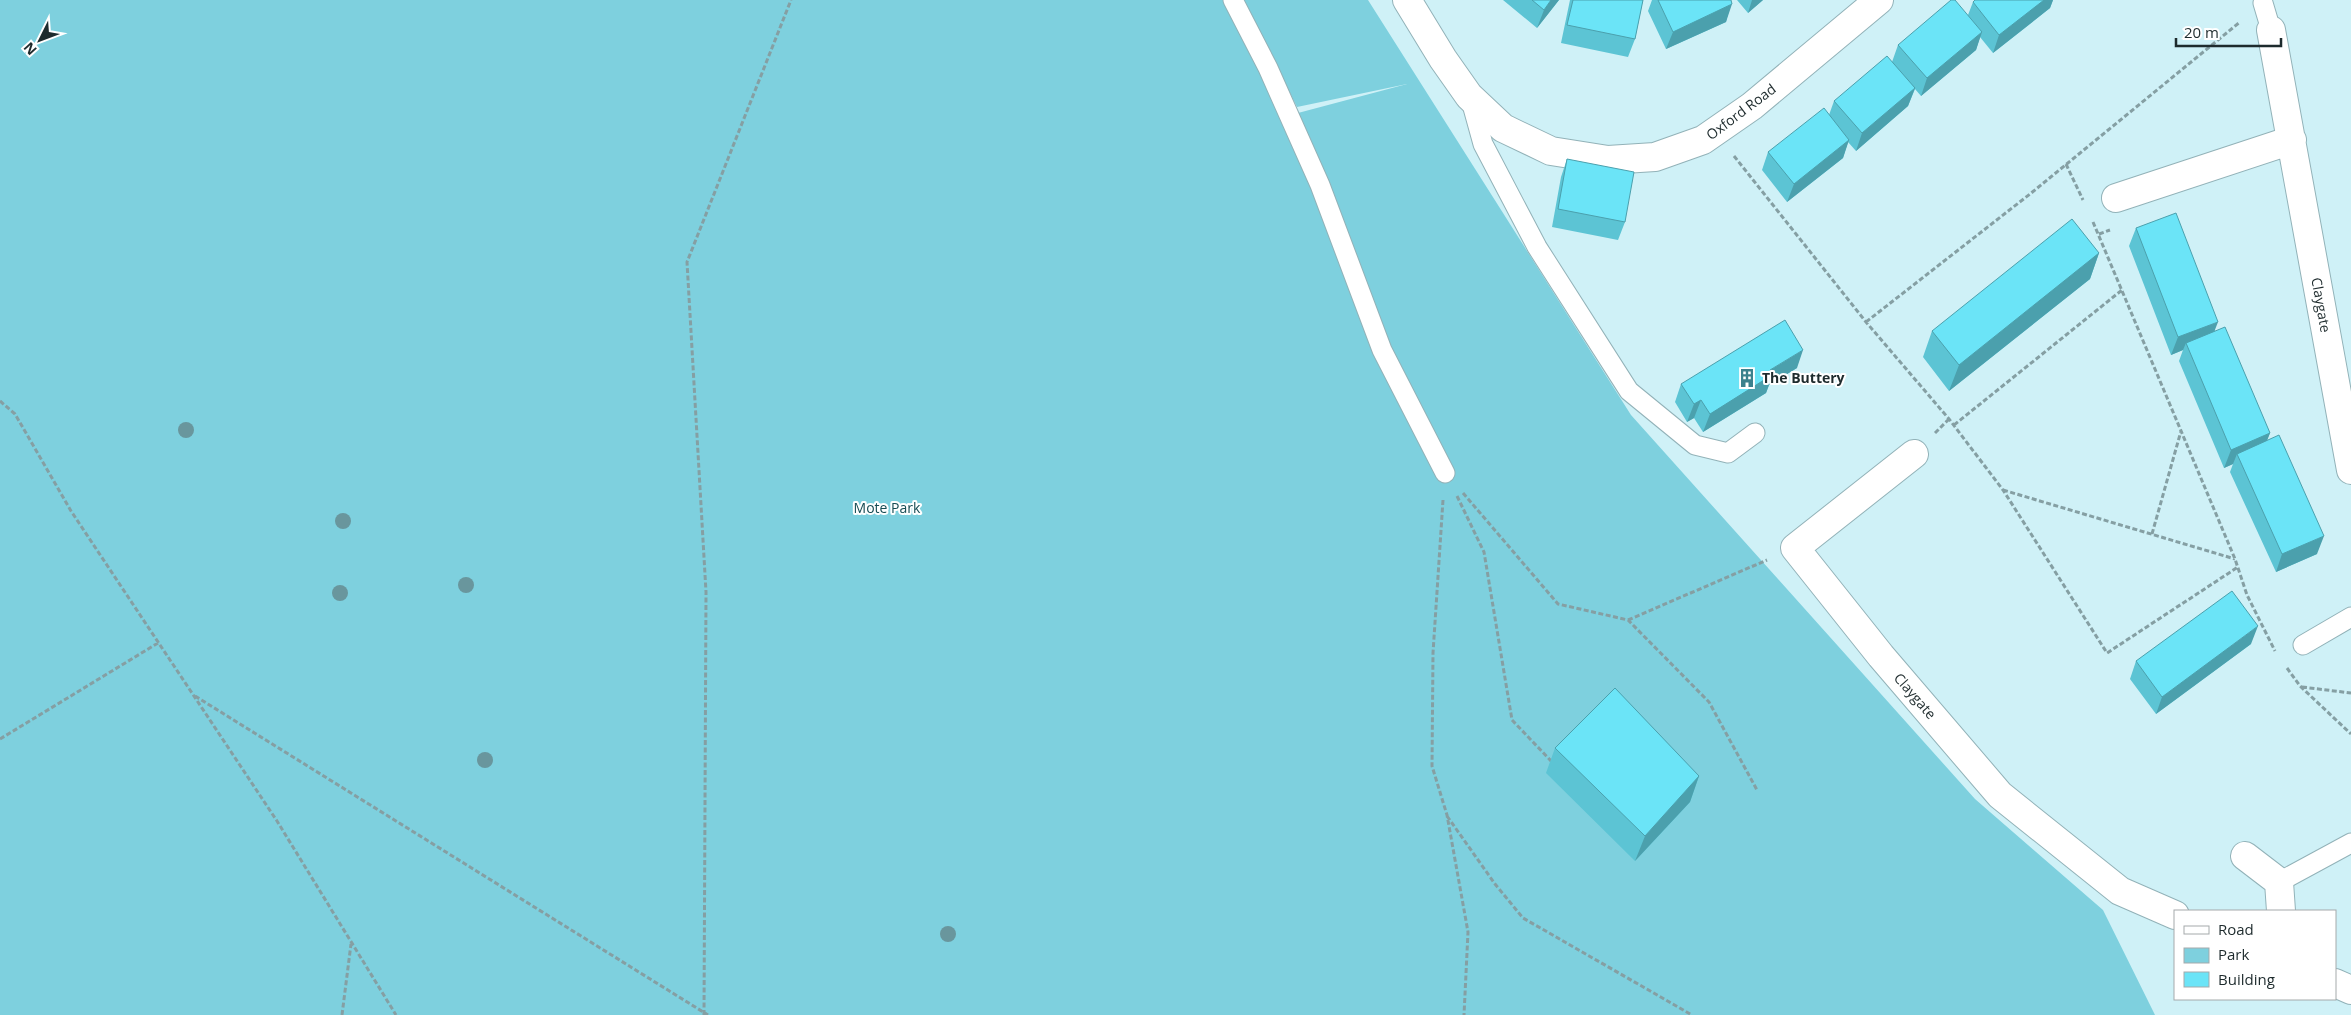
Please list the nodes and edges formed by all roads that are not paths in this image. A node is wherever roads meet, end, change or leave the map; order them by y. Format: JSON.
{"nodes":[{"id":1,"x":1233,"y":0,"type":"edge"},
{"id":2,"x":1407,"y":0,"type":"edge"},
{"id":3,"x":1879,"y":0,"type":"edge"},
{"id":4,"x":2263,"y":3,"type":"road end"},
{"id":5,"x":2271,"y":30,"type":"joint"},
{"id":6,"x":1469,"y":96,"type":"junction"},
{"id":7,"x":2292,"y":140,"type":"junction"},
{"id":8,"x":2116,"y":198,"type":"dead end"},
{"id":9,"x":1754,"y":433,"type":"dead end"},
{"id":10,"x":1914,"y":454,"type":"dead end"},
{"id":11,"x":2351,"y":470,"type":"edge"},
{"id":12,"x":1445,"y":473,"type":"road end"},
{"id":13,"x":2351,"y":617,"type":"edge"},
{"id":14,"x":2302,"y":645,"type":"dead end"},
{"id":15,"x":2351,"y":843,"type":"edge"},
{"id":16,"x":2245,"y":856,"type":"dead end"},
{"id":17,"x":2279,"y":882,"type":"junction"},
{"id":18,"x":2281,"y":910,"type":"edge"},
{"id":19,"x":2174,"y":915,"type":"edge"},
{"id":20,"x":2336,"y":983,"type":"edge"},
{"id":21,"x":2351,"y":990,"type":"edge"}],
"edges":[{"from":1,"to":12,"type":"lane"},
{"from":2,"to":6,"type":"street","name":"Oxford Road"},
{"from":3,"to":6,"type":"street","name":"Oxford Road"},
{"from":4,"to":5,"type":"lane"},
{"from":5,"to":7,"type":"street","name":"Claygate"},
{"from":6,"to":9,"type":"lane"},
{"from":7,"to":8,"type":"street"},
{"from":7,"to":11,"type":"street","name":"Claygate"},
{"from":10,"to":19,"type":"street","name":"Claygate"},
{"from":13,"to":14,"type":"lane"},
{"from":15,"to":17,"type":"lane"},
{"from":16,"to":17,"type":"street"},
{"from":17,"to":18,"type":"street"},
{"from":20,"to":21,"type":"street"}]}
